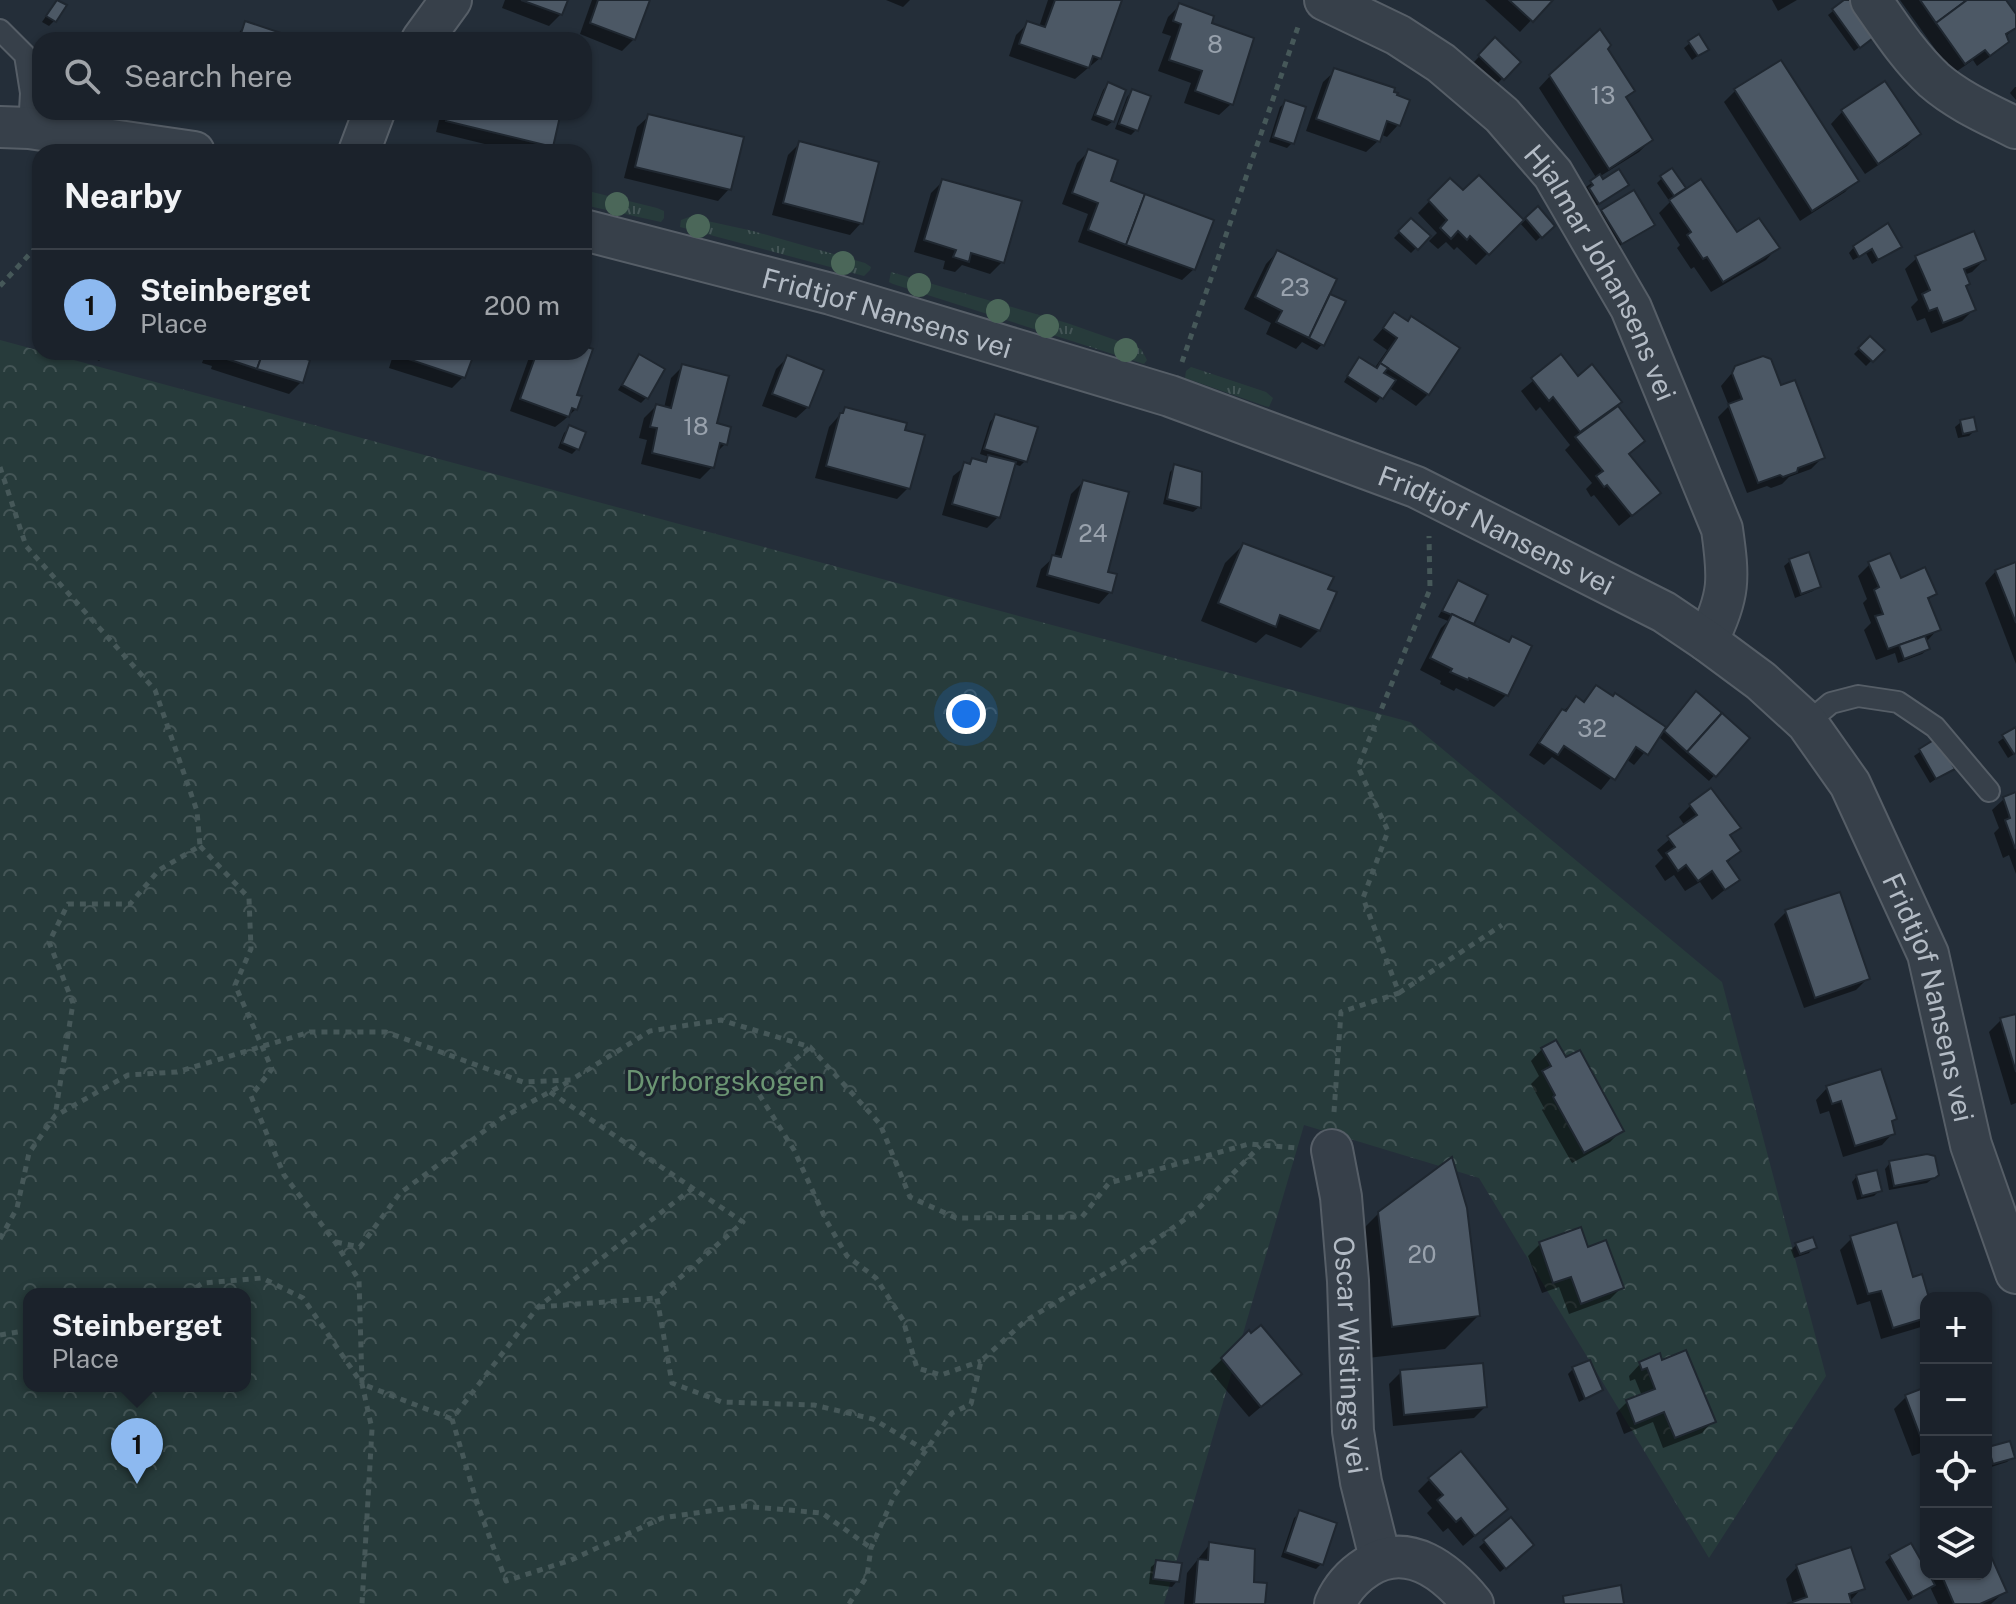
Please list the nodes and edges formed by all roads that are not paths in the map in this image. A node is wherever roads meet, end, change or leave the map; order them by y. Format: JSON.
{"nodes":[{"id":1,"x":451,"y":0,"type":"edge"},
{"id":2,"x":1871,"y":0,"type":"edge"},
{"id":3,"x":1314,"y":8,"type":"edge"},
{"id":4,"x":0,"y":30,"type":"edge"},
{"id":5,"x":428,"y":32,"type":"edge"},
{"id":6,"x":371,"y":120,"type":"edge"},
{"id":7,"x":15,"y":128,"type":"edge"},
{"id":8,"x":2016,"y":128,"type":"edge"},
{"id":9,"x":134,"y":144,"type":"edge"},
{"id":10,"x":362,"y":144,"type":"edge"},
{"id":11,"x":592,"y":232,"type":"edge"},
{"id":12,"x":1707,"y":641,"type":"junction"},
{"id":13,"x":1807,"y":723,"type":"junction"},
{"id":14,"x":1989,"y":791,"type":"dead end"},
{"id":15,"x":1332,"y":1150,"type":"road end"},
{"id":16,"x":2016,"y":1273,"type":"edge"},
{"id":17,"x":1380,"y":1558,"type":"junction"},
{"id":18,"x":1335,"y":1604,"type":"edge"},
{"id":19,"x":1473,"y":1604,"type":"edge"}],
"edges":[{"from":1,"to":5,"type":"street"},
{"from":2,"to":8,"type":"street"},
{"from":3,"to":12,"type":"street","name":"Hjalmar Johansens vei"},
{"from":4,"to":7,"type":"lane"},
{"from":6,"to":10,"type":"street"},
{"from":7,"to":9,"type":"street"},
{"from":11,"to":12,"type":"street","name":"Fridtjof Nansens vei"},
{"from":12,"to":13,"type":"street","name":"Fridtjof Nansens vei"},
{"from":13,"to":14,"type":"lane"},
{"from":13,"to":16,"type":"street","name":"Fridtjof Nansens vei"},
{"from":15,"to":17,"type":"street","name":"Oscar Wistings vei"},
{"from":17,"to":18,"type":"street"},
{"from":17,"to":19,"type":"street"}]}
